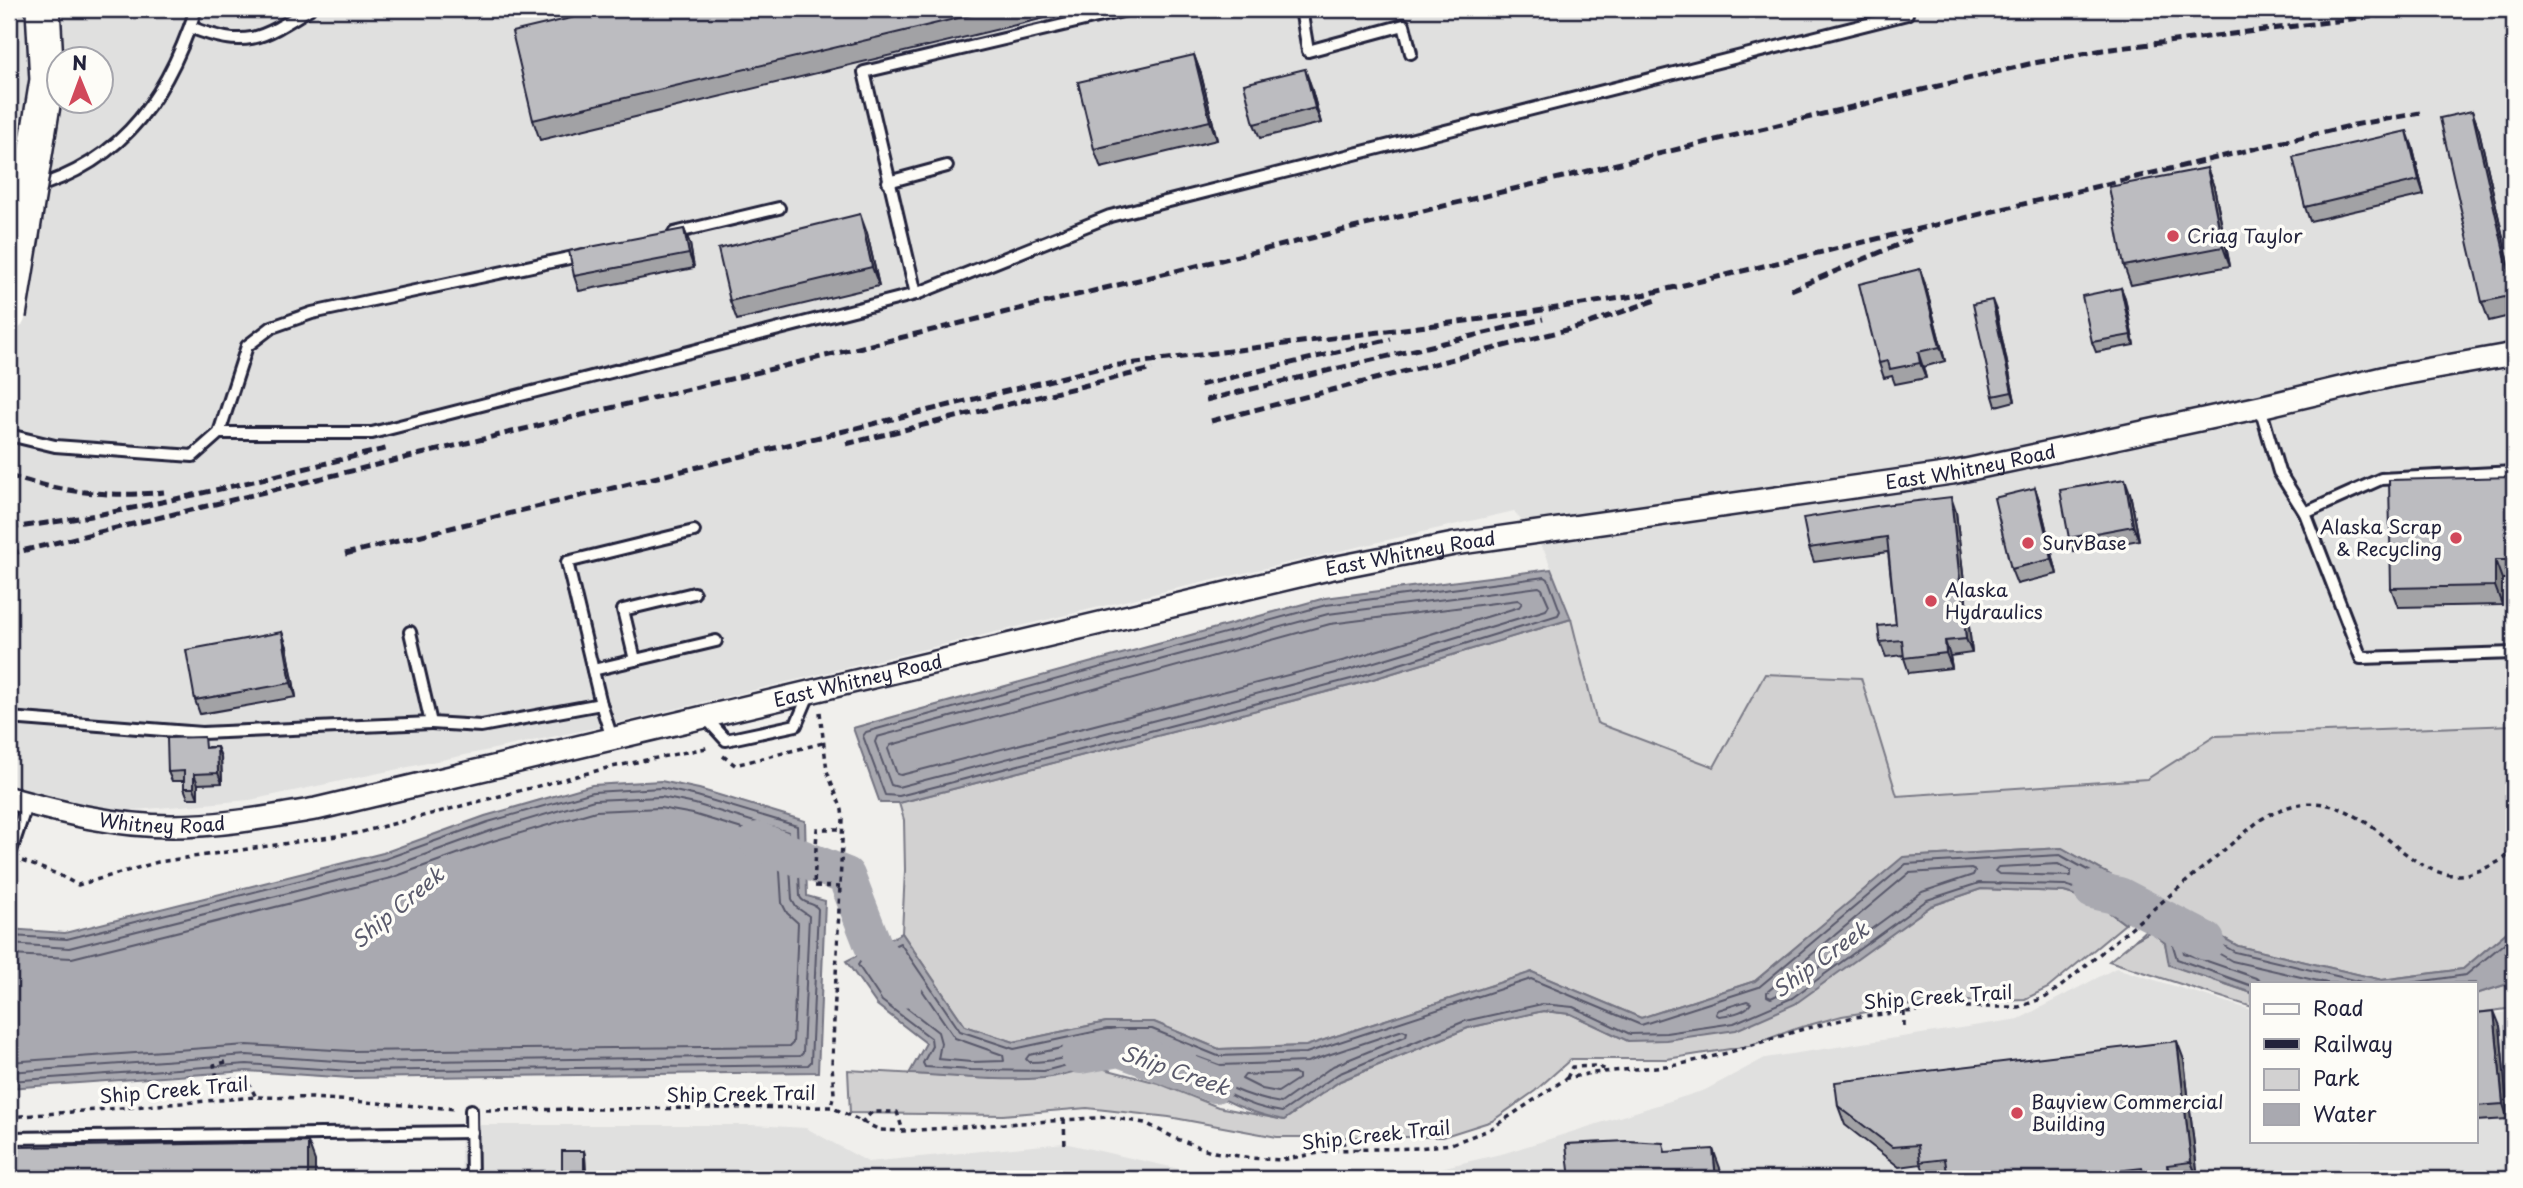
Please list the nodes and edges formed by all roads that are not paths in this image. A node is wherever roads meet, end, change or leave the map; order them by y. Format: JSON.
{"nodes":[{"id":1,"x":43,"y":9,"type":"edge"},
{"id":2,"x":196,"y":9,"type":"edge"},
{"id":3,"x":309,"y":9,"type":"edge"},
{"id":4,"x":1131,"y":9,"type":"edge"},
{"id":5,"x":1301,"y":9,"type":"edge"},
{"id":6,"x":1908,"y":15,"type":"dead end"},
{"id":7,"x":190,"y":27,"type":"junction"},
{"id":8,"x":1411,"y":53,"type":"dead end"},
{"id":9,"x":947,"y":166,"type":"dead end"},
{"id":10,"x":888,"y":182,"type":"junction"},
{"id":11,"x":9,"y":194,"type":"edge"},
{"id":12,"x":779,"y":208,"type":"dead end"},
{"id":13,"x":662,"y":236,"type":"edge"},
{"id":14,"x":597,"y":252,"type":"edge"},
{"id":15,"x":916,"y":294,"type":"junction"},
{"id":16,"x":9,"y":315,"type":"edge"},
{"id":17,"x":2514,"y":354,"type":"edge"},
{"id":18,"x":2260,"y":407,"type":"junction"},
{"id":19,"x":219,"y":433,"type":"junction"},
{"id":20,"x":9,"y":435,"type":"edge"},
{"id":21,"x":2514,"y":472,"type":"edge"},
{"id":22,"x":2305,"y":513,"type":"junction"},
{"id":23,"x":694,"y":531,"type":"dead end"},
{"id":24,"x":694,"y":593,"type":"dead end"},
{"id":25,"x":410,"y":632,"type":"dead end"},
{"id":26,"x":716,"y":641,"type":"dead end"},
{"id":27,"x":2514,"y":653,"type":"edge"},
{"id":28,"x":635,"y":660,"type":"junction"},
{"id":29,"x":593,"y":670,"type":"junction"},
{"id":30,"x":814,"y":690,"type":"junction"},
{"id":31,"x":601,"y":704,"type":"junction"},
{"id":32,"x":704,"y":716,"type":"junction"},
{"id":33,"x":9,"y":718,"type":"edge"},
{"id":34,"x":431,"y":723,"type":"junction"},
{"id":35,"x":612,"y":738,"type":"junction"},
{"id":36,"x":18,"y":800,"type":"edge"},
{"id":37,"x":316,"y":809,"type":"joint"},
{"id":38,"x":9,"y":857,"type":"edge"},
{"id":39,"x":471,"y":1110,"type":"road end"},
{"id":40,"x":472,"y":1132,"type":"junction"},
{"id":41,"x":9,"y":1138,"type":"edge"},
{"id":42,"x":472,"y":1179,"type":"edge"}],
"edges":[{"from":1,"to":16,"type":"main road","bridge":true},
{"from":2,"to":7,"type":"lane"},
{"from":3,"to":7,"type":"lane"},
{"from":4,"to":10,"type":"lane"},
{"from":5,"to":8,"type":"lane"},
{"from":6,"to":15,"type":"lane"},
{"from":7,"to":11,"type":"lane"},
{"from":9,"to":10,"type":"lane"},
{"from":10,"to":15,"type":"lane"},
{"from":12,"to":13,"type":"lane"},
{"from":14,"to":19,"type":"lane"},
{"from":15,"to":19,"type":"lane"},
{"from":17,"to":18,"type":"street","name":"East Whitney Road"},
{"from":18,"to":22,"type":"lane"},
{"from":18,"to":30,"type":"street","name":"East Whitney Road"},
{"from":19,"to":20,"type":"lane"},
{"from":21,"to":22,"type":"lane"},
{"from":22,"to":27,"type":"lane"},
{"from":23,"to":29,"type":"lane"},
{"from":24,"to":28,"type":"lane"},
{"from":25,"to":34,"type":"lane"},
{"from":26,"to":28,"type":"lane"},
{"from":28,"to":29,"type":"lane"},
{"from":29,"to":31,"type":"lane"},
{"from":30,"to":32,"type":"street","name":"East Whitney Road"},
{"from":30,"to":32,"type":"lane"},
{"from":31,"to":34,"type":"lane"},
{"from":31,"to":35,"type":"lane"},
{"from":32,"to":35,"type":"street","name":"East Whitney Road"},
{"from":33,"to":34,"type":"lane"},
{"from":35,"to":37,"type":"street","name":"East Whitney Road"},
{"from":36,"to":37,"type":"street","name":"Whitney Road"},
{"from":36,"to":38,"type":"lane"},
{"from":39,"to":40,"type":"lane"},
{"from":40,"to":41,"type":"lane"},
{"from":40,"to":42,"type":"lane"}]}
